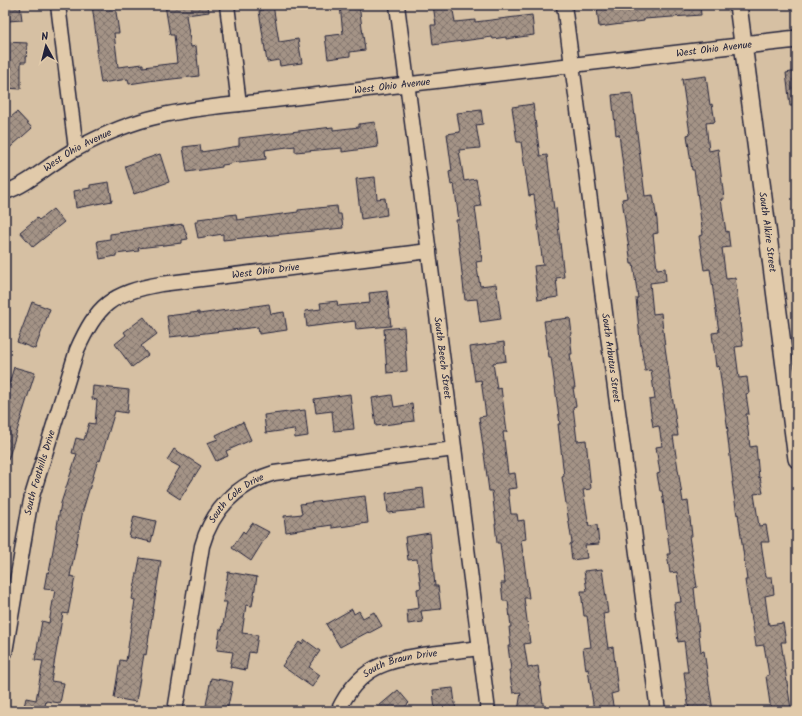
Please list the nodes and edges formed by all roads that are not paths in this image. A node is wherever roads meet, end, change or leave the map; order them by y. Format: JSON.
{"nodes":[{"id":1,"x":58,"y":5,"type":"edge"},
{"id":2,"x":227,"y":5,"type":"edge"},
{"id":3,"x":396,"y":5,"type":"edge"},
{"id":4,"x":564,"y":5,"type":"edge"},
{"id":5,"x":738,"y":5,"type":"edge"},
{"id":6,"x":797,"y":38,"type":"edge"},
{"id":7,"x":743,"y":45,"type":"junction"},
{"id":8,"x":571,"y":66,"type":"junction"},
{"id":9,"x":407,"y":84,"type":"junction"},
{"id":10,"x":240,"y":104,"type":"junction"},
{"id":11,"x":76,"y":149,"type":"junction"},
{"id":12,"x":6,"y":193,"type":"edge"},
{"id":13,"x":429,"y":251,"type":"junction"},
{"id":14,"x":106,"y":304,"type":"joint"},
{"id":15,"x":454,"y":449,"type":"junction"},
{"id":16,"x":797,"y":459,"type":"edge"},
{"id":17,"x":480,"y":648,"type":"junction"},
{"id":18,"x":5,"y":652,"type":"edge"},
{"id":19,"x":175,"y":711,"type":"edge"},
{"id":20,"x":338,"y":711,"type":"edge"},
{"id":21,"x":488,"y":711,"type":"edge"},
{"id":22,"x":658,"y":711,"type":"edge"}],
"edges":[{"from":1,"to":11,"type":"street"},
{"from":2,"to":10,"type":"street"},
{"from":3,"to":9,"type":"street","name":"South Beech Street"},
{"from":4,"to":8,"type":"street","name":"South Arbutus Street"},
{"from":5,"to":7,"type":"street","name":"South Alkire Street"},
{"from":6,"to":7,"type":"street","name":"West Ohio Avenue"},
{"from":7,"to":8,"type":"street","name":"West Ohio Avenue"},
{"from":7,"to":16,"type":"street","name":"South Alkire Street"},
{"from":8,"to":9,"type":"street","name":"West Ohio Avenue"},
{"from":8,"to":22,"type":"street","name":"South Arbutus Street"},
{"from":9,"to":10,"type":"street","name":"West Ohio Avenue"},
{"from":9,"to":13,"type":"street","name":"South Beech Street"},
{"from":10,"to":11,"type":"street","name":"West Ohio Avenue"},
{"from":11,"to":12,"type":"street","name":"West Ohio Avenue"},
{"from":13,"to":14,"type":"street","name":"West Ohio Drive"},
{"from":13,"to":15,"type":"street","name":"South Beech Street"},
{"from":14,"to":18,"type":"street","name":"South Foothills Drive"},
{"from":15,"to":17,"type":"street","name":"South Beech Street"},
{"from":15,"to":19,"type":"street","name":"South Cole Drive"},
{"from":17,"to":20,"type":"street","name":"South Braun Drive"},
{"from":17,"to":21,"type":"street","name":"South Beech Street"}]}
